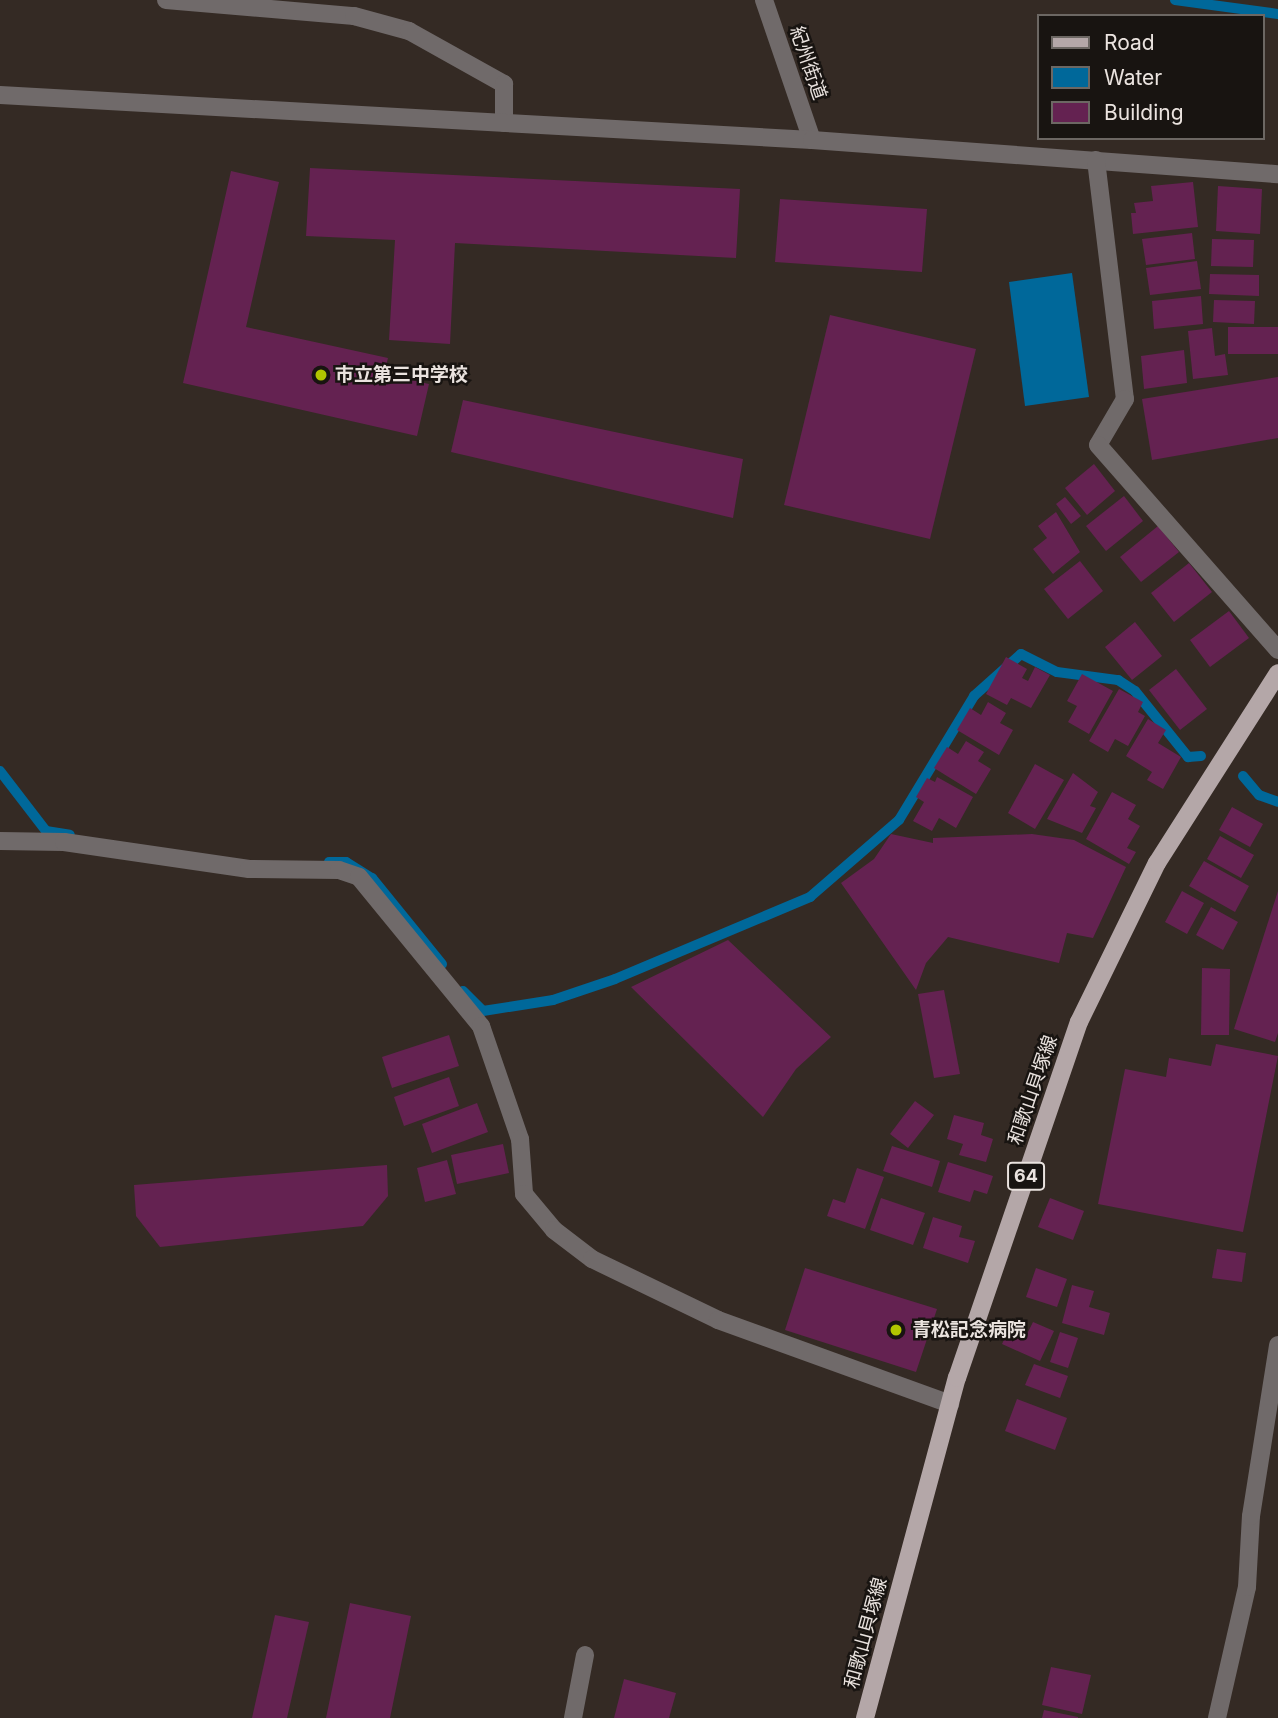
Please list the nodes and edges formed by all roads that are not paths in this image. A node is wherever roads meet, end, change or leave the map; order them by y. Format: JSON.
{"nodes":[{"id":1,"x":166,"y":0,"type":"edge"},
{"id":2,"x":764,"y":0,"type":"edge"},
{"id":3,"x":0,"y":95,"type":"edge"},
{"id":4,"x":504,"y":123,"type":"junction"},
{"id":5,"x":812,"y":140,"type":"junction"},
{"id":6,"x":1096,"y":160,"type":"junction"},
{"id":7,"x":1278,"y":174,"type":"edge"},
{"id":8,"x":1278,"y":650,"type":"edge"},
{"id":9,"x":1278,"y":673,"type":"edge"},
{"id":10,"x":0,"y":841,"type":"edge"},
{"id":11,"x":1278,"y":1345,"type":"edge"},
{"id":12,"x":950,"y":1404,"type":"junction"},
{"id":13,"x":585,"y":1655,"type":"dead end"},
{"id":14,"x":573,"y":1718,"type":"edge"},
{"id":15,"x":865,"y":1718,"type":"edge"},
{"id":16,"x":1217,"y":1718,"type":"edge"}],
"edges":[{"from":1,"to":4,"type":"street"},
{"from":2,"to":5,"type":"street","name":"紀州街道"},
{"from":3,"to":4,"type":"street"},
{"from":4,"to":5,"type":"street"},
{"from":5,"to":6,"type":"street"},
{"from":6,"to":7,"type":"street"},
{"from":6,"to":8,"type":"street"},
{"from":9,"to":12,"type":"main road","name":"和歌山貝塚線","number":"64"},
{"from":10,"to":12,"type":"street"},
{"from":11,"to":16,"type":"street"},
{"from":12,"to":15,"type":"main road","name":"和歌山貝塚線","number":"64"},
{"from":13,"to":14,"type":"street"}]}
